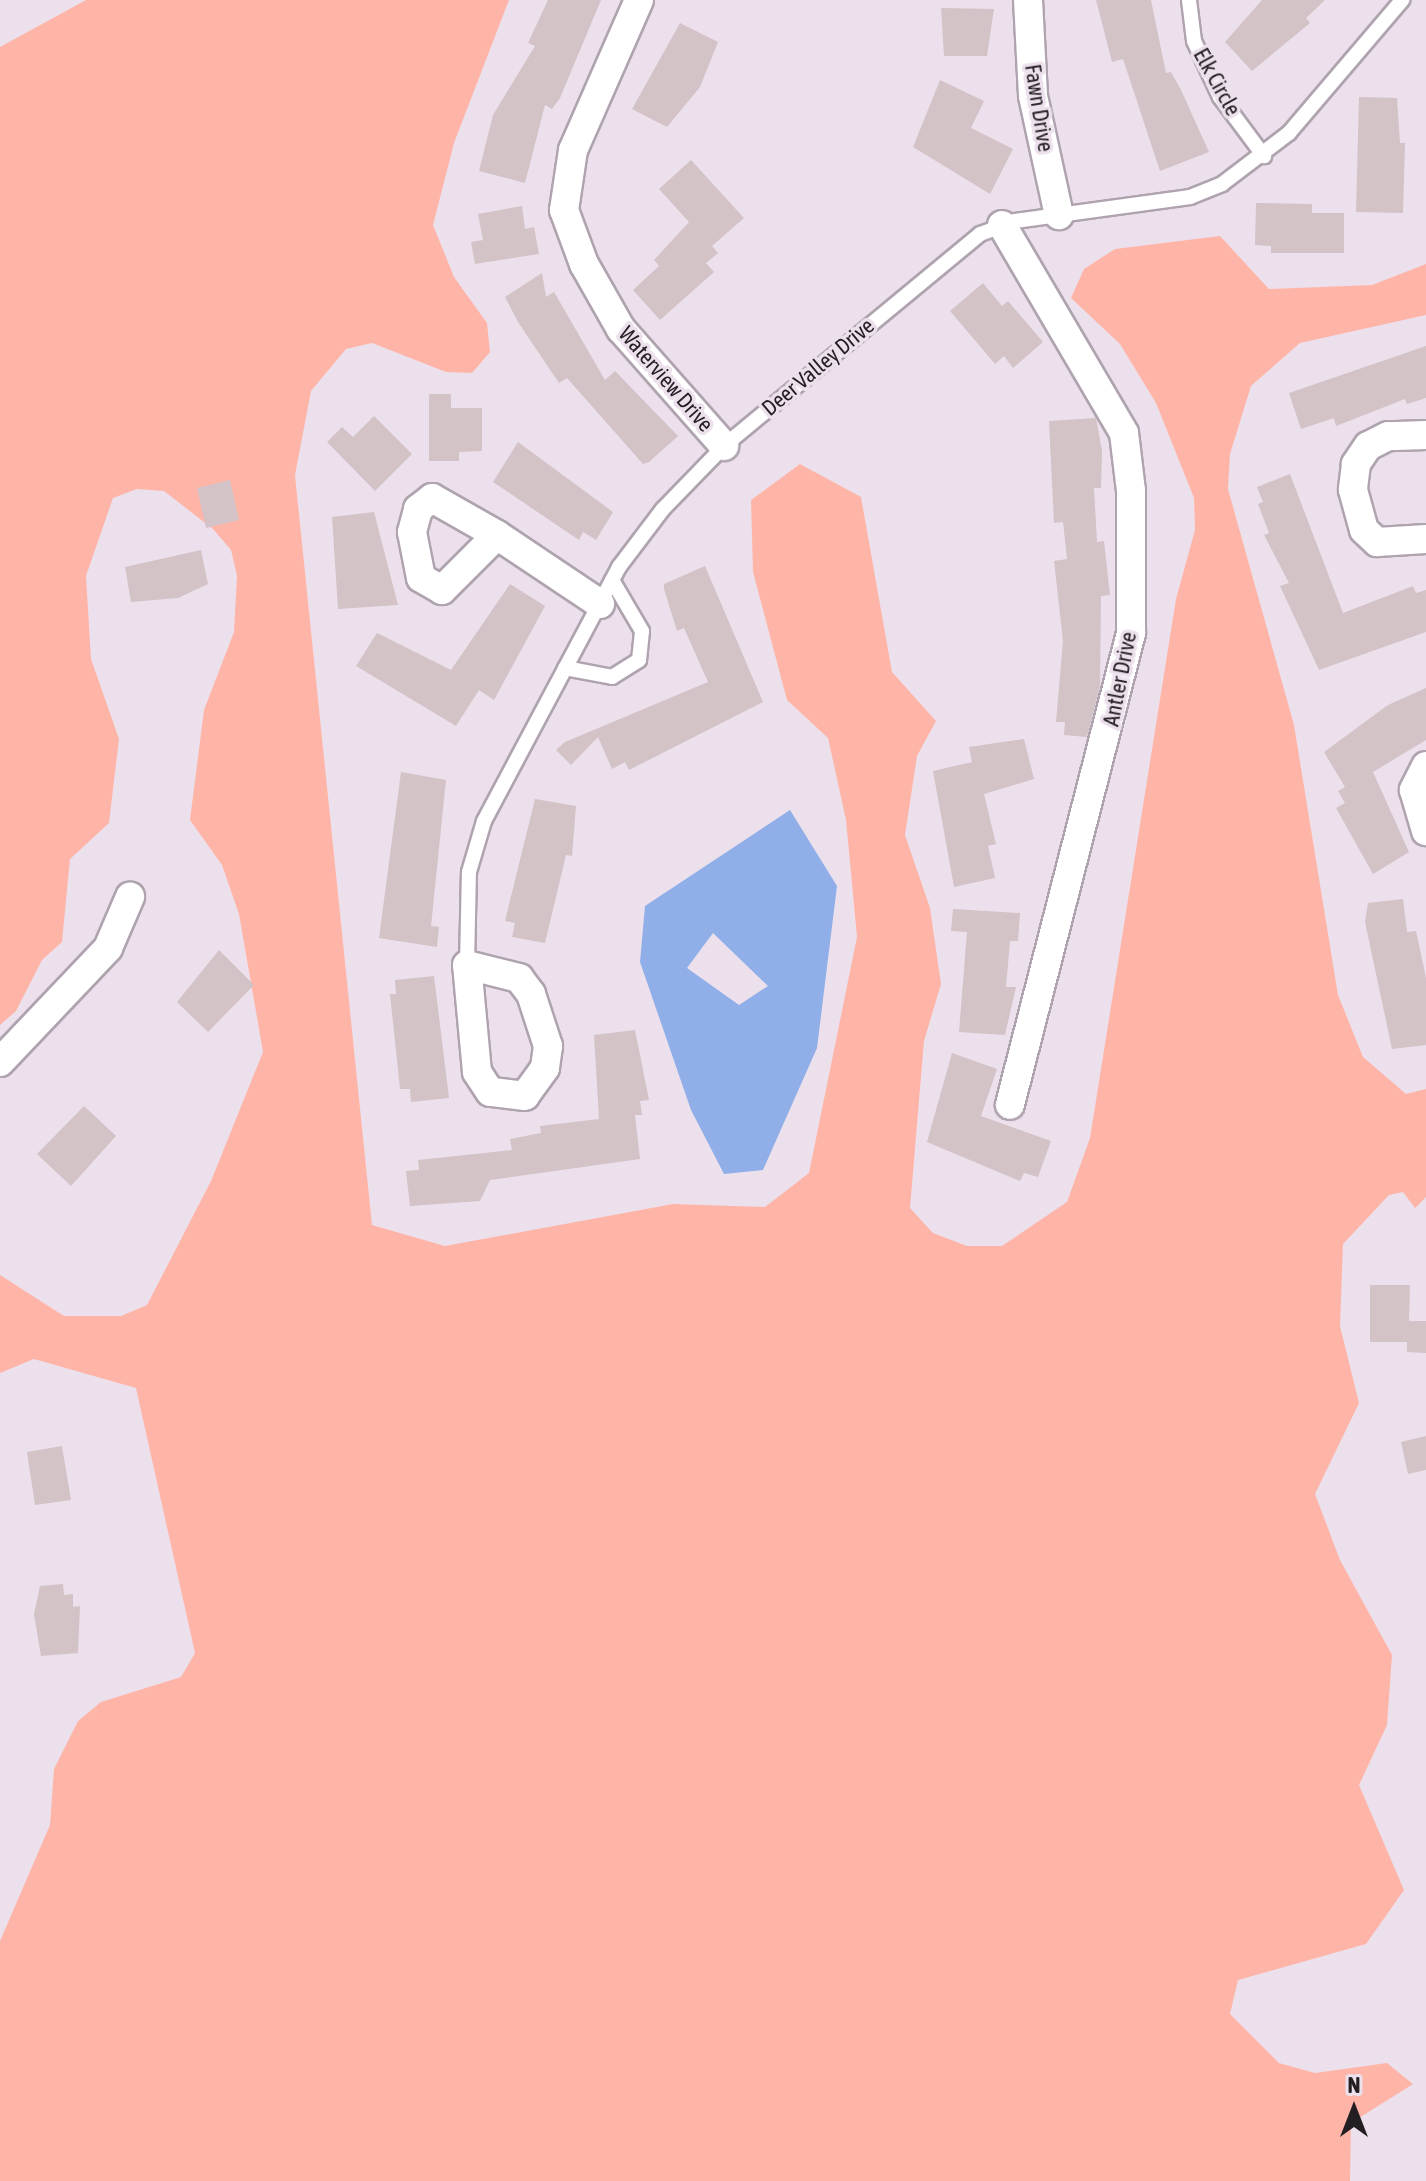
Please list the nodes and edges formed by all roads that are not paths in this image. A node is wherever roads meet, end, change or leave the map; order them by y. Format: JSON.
{"nodes":[{"id":1,"x":639,"y":0,"type":"edge"},
{"id":2,"x":1028,"y":0,"type":"edge"},
{"id":3,"x":1203,"y":0,"type":"edge"},
{"id":4,"x":1402,"y":0,"type":"edge"},
{"id":5,"x":1190,"y":5,"type":"edge"},
{"id":6,"x":1264,"y":156,"type":"junction"},
{"id":7,"x":1059,"y":215,"type":"junction"},
{"id":8,"x":1002,"y":225,"type":"junction"},
{"id":9,"x":1426,"y":435,"type":"edge"},
{"id":10,"x":724,"y":446,"type":"junction"},
{"id":11,"x":497,"y":535,"type":"dead end"},
{"id":12,"x":1426,"y":539,"type":"edge"},
{"id":13,"x":606,"y":592,"type":"junction"},
{"id":14,"x":565,"y":668,"type":"junction"},
{"id":15,"x":1426,"y":766,"type":"edge"},
{"id":16,"x":1426,"y":831,"type":"edge"},
{"id":17,"x":130,"y":897,"type":"dead end"},
{"id":18,"x":467,"y":965,"type":"dead end"},
{"id":19,"x":0,"y":1062,"type":"edge"},
{"id":20,"x":1010,"y":1105,"type":"dead end"}],
"edges":[{"from":1,"to":10,"type":"street","name":"Waterview Drive"},
{"from":2,"to":7,"type":"street","name":"Fawn Drive"},
{"from":3,"to":5,"type":"lane"},
{"from":4,"to":6,"type":"lane","name":"Deer Valley Drive"},
{"from":5,"to":6,"type":"lane","name":"Elk Circle"},
{"from":6,"to":7,"type":"lane","name":"Deer Valley Drive"},
{"from":7,"to":8,"type":"lane","name":"Deer Valley Drive"},
{"from":8,"to":10,"type":"lane","name":"Deer Valley Drive"},
{"from":8,"to":20,"type":"street","name":"Antler Drive"},
{"from":9,"to":12,"type":"street"},
{"from":10,"to":13,"type":"lane","name":"Deer Valley Drive"},
{"from":11,"to":13,"type":"street"},
{"from":13,"to":14,"type":"lane","name":"Deer Valley Drive"},
{"from":13,"to":14,"type":"lane"},
{"from":14,"to":18,"type":"lane","name":"Deer Valley Drive"},
{"from":15,"to":16,"type":"street"},
{"from":17,"to":19,"type":"street"}]}
